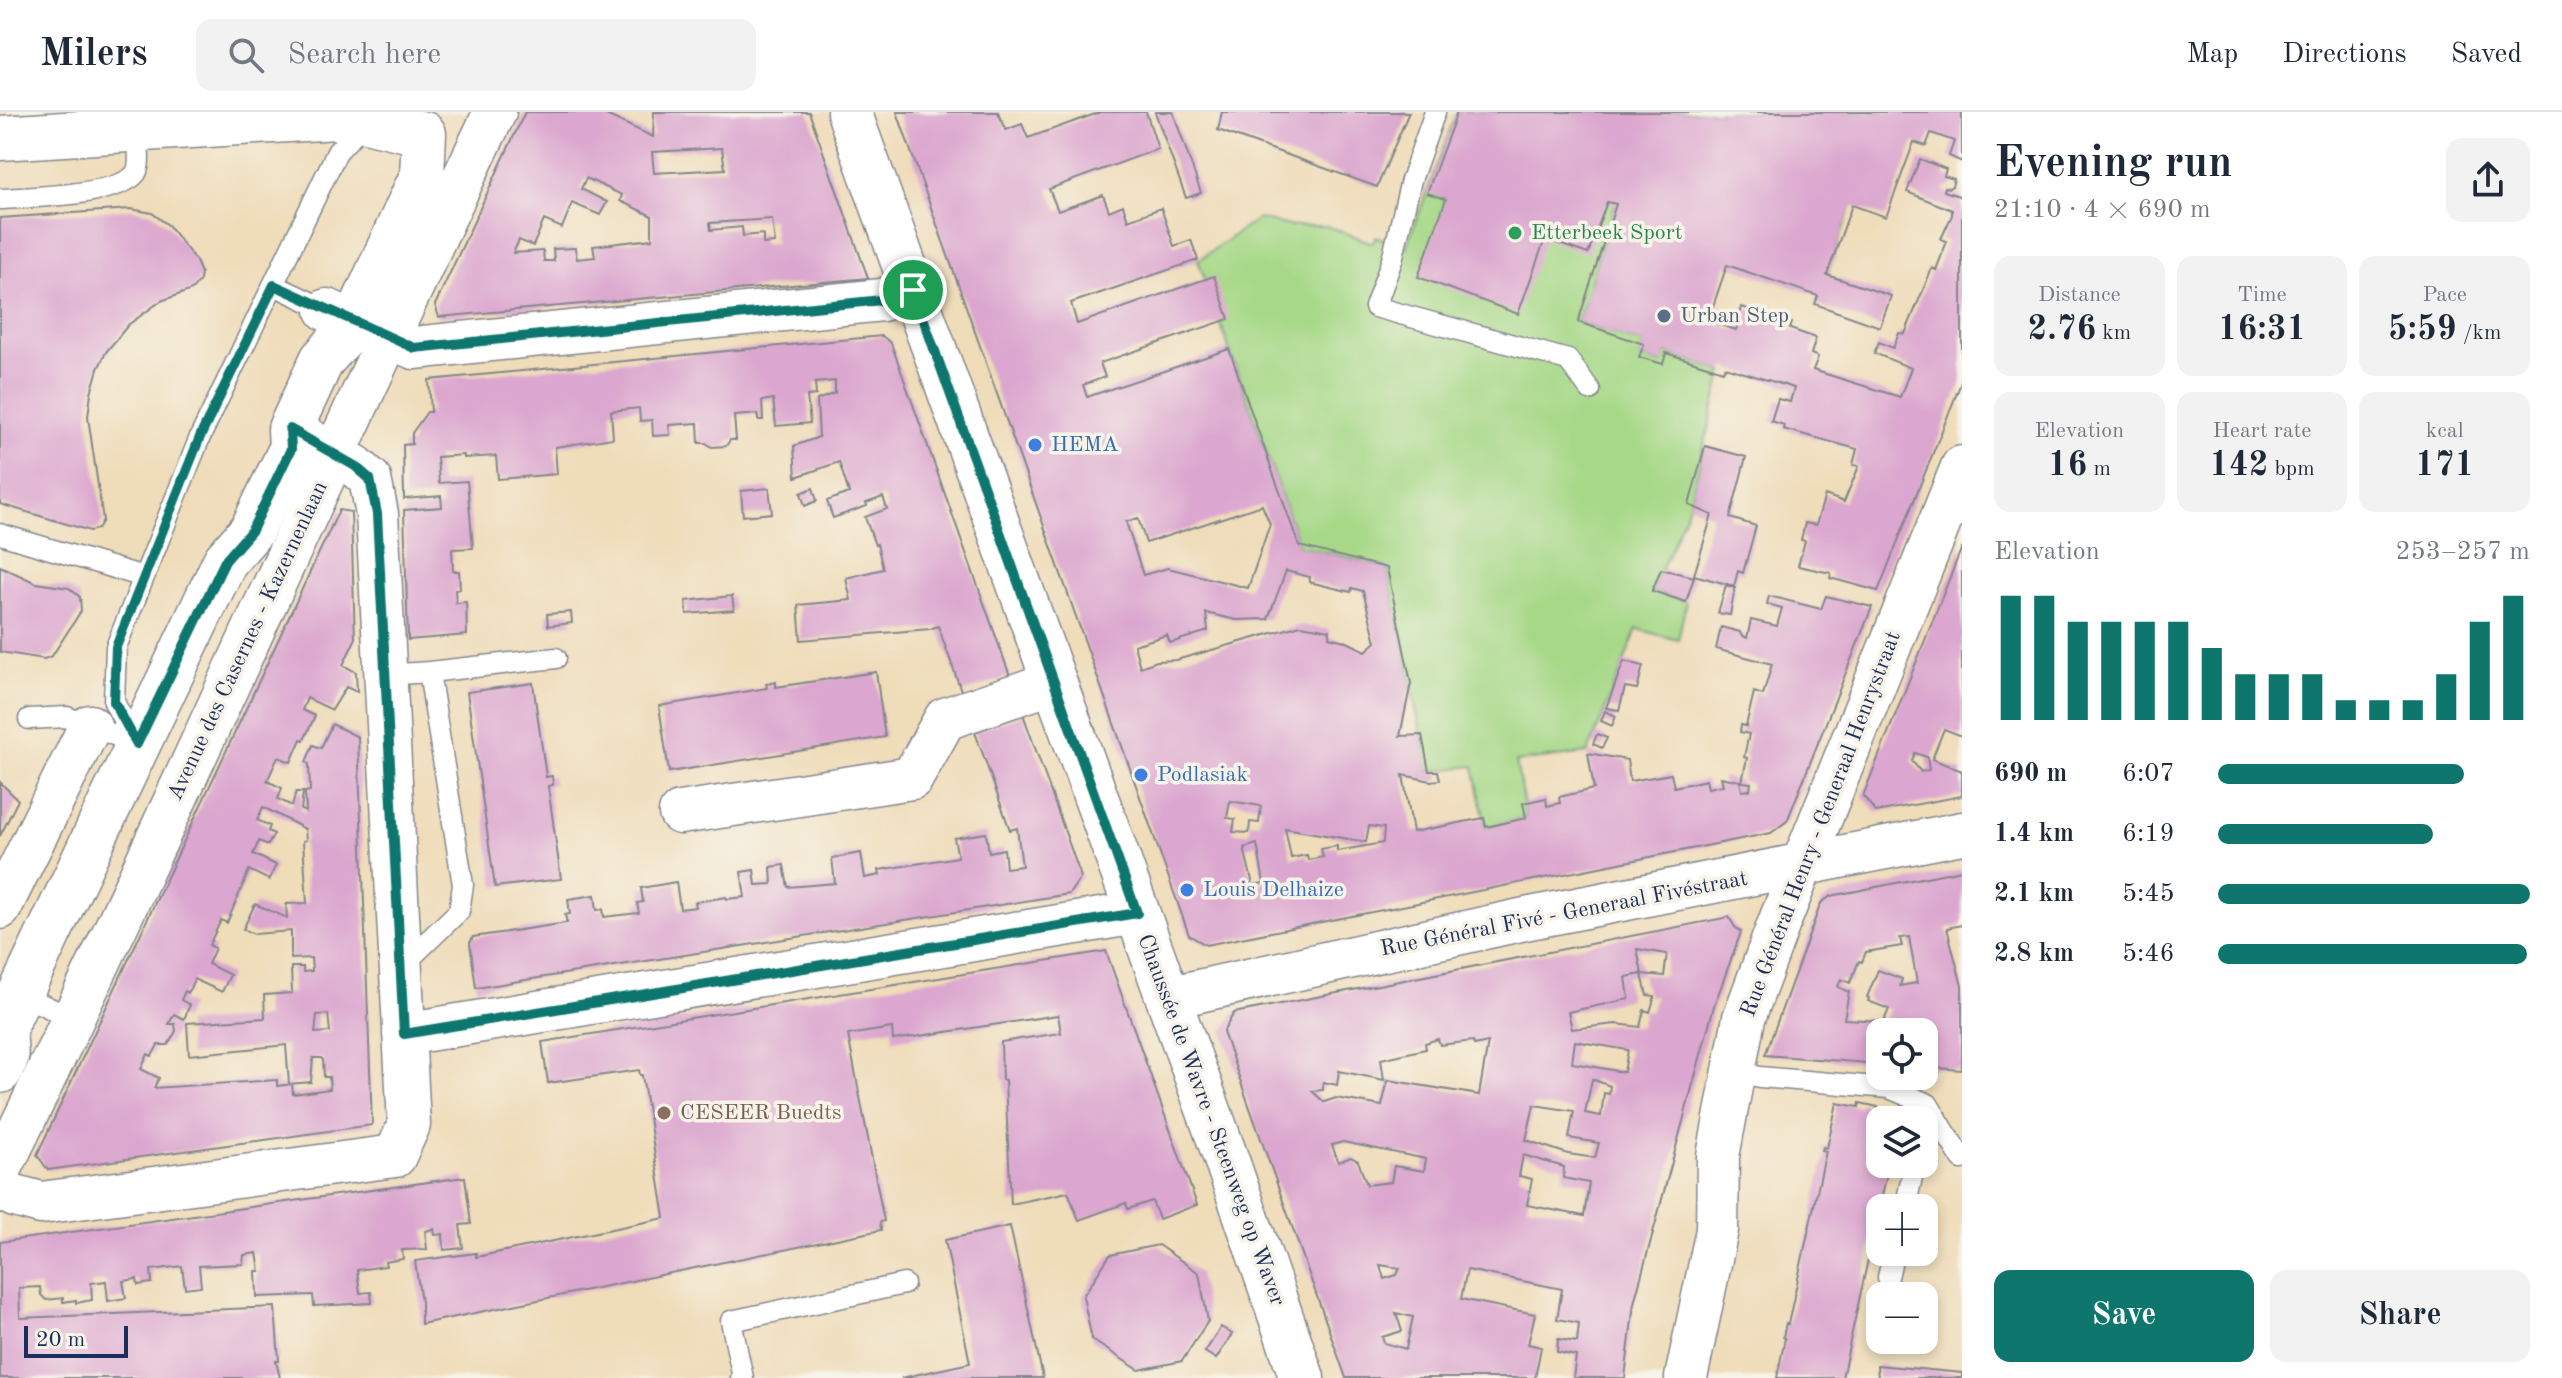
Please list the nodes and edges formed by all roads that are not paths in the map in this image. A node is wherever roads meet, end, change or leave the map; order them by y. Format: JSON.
{"nodes":[{"id":1,"x":495,"y":112,"type":"edge"},
{"id":2,"x":849,"y":112,"type":"edge"},
{"id":3,"x":1435,"y":112,"type":"edge"},
{"id":4,"x":368,"y":116,"type":"edge"},
{"id":5,"x":136,"y":121,"type":"edge"},
{"id":6,"x":429,"y":123,"type":"edge"},
{"id":7,"x":0,"y":138,"type":"edge"},
{"id":8,"x":0,"y":199,"type":"edge"},
{"id":9,"x":274,"y":285,"type":"junction"},
{"id":10,"x":913,"y":290,"type":"junction"},
{"id":11,"x":356,"y":324,"type":"junction"},
{"id":12,"x":1590,"y":390,"type":"dead end"},
{"id":13,"x":290,"y":429,"type":"junction"},
{"id":14,"x":335,"y":455,"type":"junction"},
{"id":15,"x":1962,"y":467,"type":"edge"},
{"id":16,"x":0,"y":534,"type":"edge"},
{"id":17,"x":144,"y":577,"type":"junction"},
{"id":18,"x":556,"y":658,"type":"dead end"},
{"id":19,"x":429,"y":672,"type":"junction"},
{"id":20,"x":384,"y":675,"type":"junction"},
{"id":21,"x":1054,"y":682,"type":"junction"},
{"id":22,"x":29,"y":719,"type":"dead end"},
{"id":23,"x":90,"y":726,"type":"junction"},
{"id":24,"x":137,"y":744,"type":"junction"},
{"id":25,"x":680,"y":813,"type":"dead end"},
{"id":26,"x":1962,"y":833,"type":"edge"},
{"id":27,"x":1803,"y":866,"type":"junction"},
{"id":28,"x":0,"y":908,"type":"edge"},
{"id":29,"x":1137,"y":913,"type":"junction"},
{"id":30,"x":400,"y":968,"type":"junction"},
{"id":31,"x":1167,"y":998,"type":"junction"},
{"id":32,"x":8,"y":1018,"type":"edge"},
{"id":33,"x":73,"y":1019,"type":"junction"},
{"id":34,"x":404,"y":1034,"type":"junction"},
{"id":35,"x":0,"y":1071,"type":"edge"},
{"id":36,"x":1734,"y":1071,"type":"junction"},
{"id":37,"x":1917,"y":1106,"type":"edge"},
{"id":38,"x":1938,"y":1128,"type":"edge"},
{"id":39,"x":1962,"y":1159,"type":"edge"},
{"id":40,"x":0,"y":1170,"type":"edge"},
{"id":41,"x":0,"y":1189,"type":"edge"},
{"id":42,"x":1891,"y":1266,"type":"edge"},
{"id":43,"x":1888,"y":1277,"type":"dead end"},
{"id":44,"x":904,"y":1284,"type":"dead end"},
{"id":45,"x":741,"y":1378,"type":"edge"},
{"id":46,"x":1302,"y":1378,"type":"edge"},
{"id":47,"x":1686,"y":1378,"type":"edge"}],
"edges":[{"from":1,"to":11,"type":"street","name":"Avenue des Casernes - Kazernenlaan"},
{"from":2,"to":10,"type":"street","name":"Chaussée de Wavre - Steenweg op Waver"},
{"from":3,"to":12,"type":"lane"},
{"from":4,"to":5,"type":"street"},
{"from":4,"to":6,"type":"street"},
{"from":4,"to":9,"type":"lane"},
{"from":5,"to":7,"type":"street"},
{"from":5,"to":8,"type":"lane"},
{"from":6,"to":11,"type":"street","name":"Avenue des Casernes - Kazernenlaan"},
{"from":9,"to":11,"type":"lane"},
{"from":9,"to":17,"type":"lane"},
{"from":10,"to":11,"type":"street"},
{"from":10,"to":21,"type":"street","name":"Chaussée de Wavre - Steenweg op Waver"},
{"from":11,"to":13,"type":"street","name":"Avenue des Casernes - Kazernenlaan"},
{"from":11,"to":14,"type":"street","name":"Avenue des Casernes - Kazernenlaan"},
{"from":13,"to":14,"type":"street"},
{"from":13,"to":24,"type":"street"},
{"from":14,"to":20,"type":"street"},
{"from":14,"to":33,"type":"street","name":"Avenue des Casernes - Kazernenlaan"},
{"from":15,"to":27,"type":"street","name":"Rue Général Henry - Generaal Henrystraat"},
{"from":16,"to":17,"type":"lane"},
{"from":17,"to":24,"type":"lane"},
{"from":18,"to":19,"type":"lane"},
{"from":19,"to":20,"type":"lane"},
{"from":19,"to":30,"type":"lane"},
{"from":20,"to":30,"type":"street"},
{"from":21,"to":25,"type":"street"},
{"from":21,"to":29,"type":"street","name":"Chaussée de Wavre - Steenweg op Waver"},
{"from":22,"to":23,"type":"lane"},
{"from":23,"to":24,"type":"lane"},
{"from":23,"to":28,"type":"street"},
{"from":24,"to":32,"type":"street"},
{"from":26,"to":27,"type":"street","name":"Rue Général Fivé - Generaal Fivéstraat"},
{"from":27,"to":31,"type":"street","name":"Rue Général Fivé - Generaal Fivéstraat"},
{"from":27,"to":36,"type":"street","name":"Rue Général Henry - Generaal Henrystraat"},
{"from":29,"to":31,"type":"street","name":"Chaussée de Wavre - Steenweg op Waver"},
{"from":29,"to":34,"type":"street"},
{"from":30,"to":34,"type":"street"},
{"from":31,"to":46,"type":"street","name":"Chaussée de Wavre - Steenweg op Waver"},
{"from":32,"to":33,"type":"lane"},
{"from":32,"to":35,"type":"street"},
{"from":33,"to":40,"type":"street","name":"Avenue des Casernes - Kazernenlaan"},
{"from":34,"to":41,"type":"street"},
{"from":36,"to":37,"type":"lane"},
{"from":36,"to":47,"type":"street","name":"Rue Général Henry - Generaal Henrystraat"},
{"from":38,"to":39,"type":"lane"},
{"from":42,"to":43,"type":"lane"},
{"from":44,"to":45,"type":"lane"}]}
